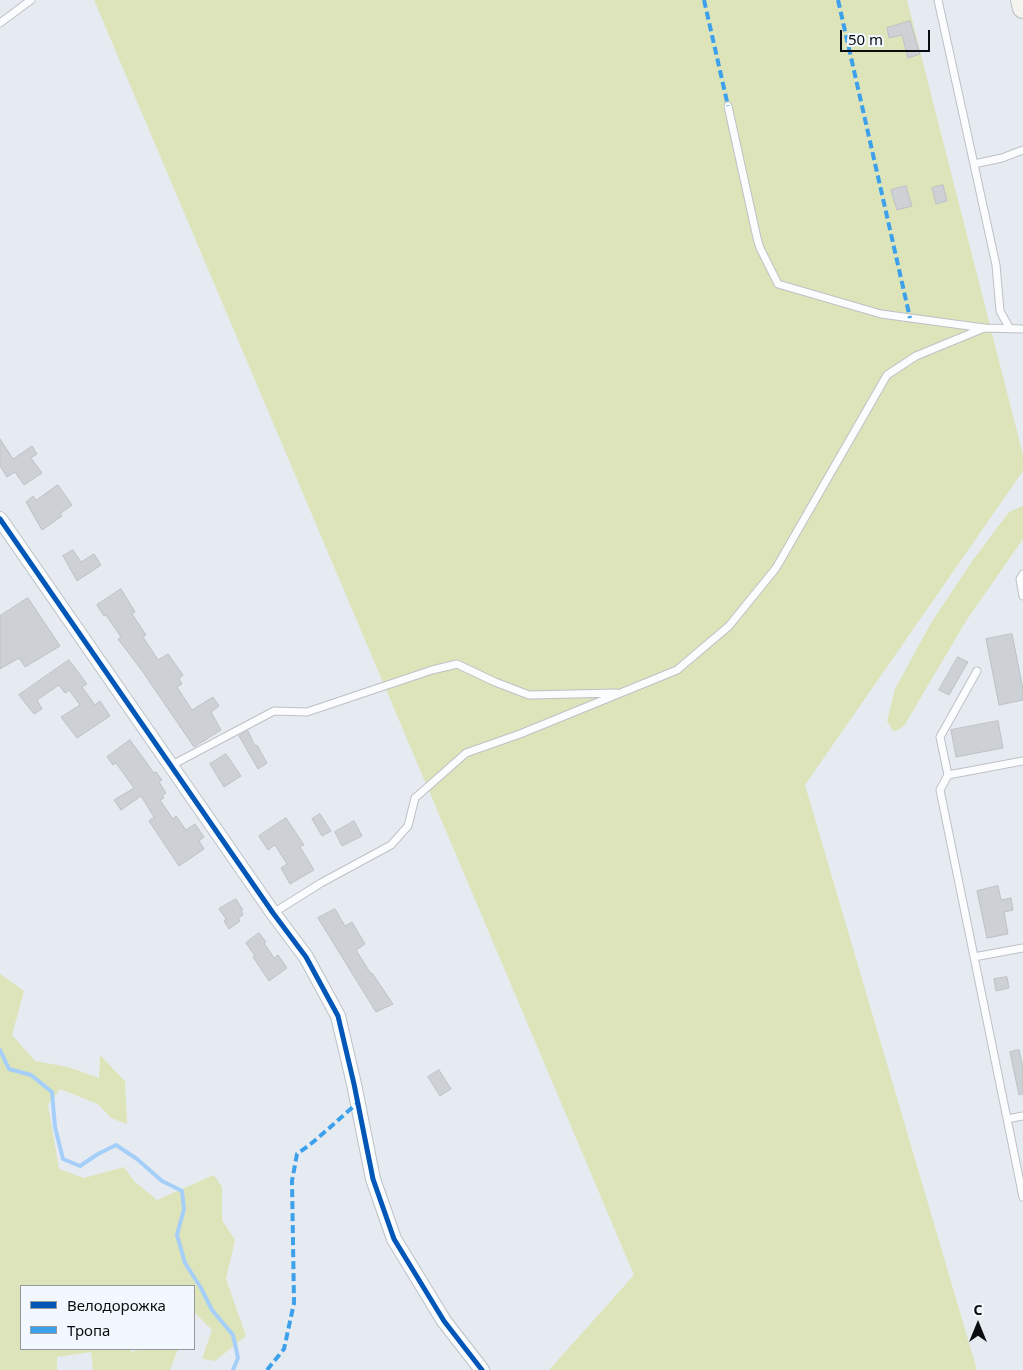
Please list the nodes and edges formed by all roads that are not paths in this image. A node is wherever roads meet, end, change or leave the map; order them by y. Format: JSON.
{"nodes":[{"id":1,"x":31,"y":0,"type":"edge"},
{"id":2,"x":938,"y":0,"type":"edge"},
{"id":3,"x":1021,"y":0,"type":"edge"},
{"id":4,"x":1023,"y":8,"type":"edge"},
{"id":5,"x":0,"y":23,"type":"edge"},
{"id":6,"x":728,"y":106,"type":"dead end"},
{"id":7,"x":1023,"y":150,"type":"edge"},
{"id":8,"x":974,"y":164,"type":"junction"},
{"id":9,"x":984,"y":328,"type":"junction"},
{"id":10,"x":1010,"y":329,"type":"junction"},
{"id":11,"x":1023,"y":329,"type":"edge"},
{"id":12,"x":0,"y":519,"type":"edge"},
{"id":13,"x":1023,"y":574,"type":"edge"},
{"id":14,"x":1023,"y":596,"type":"edge"},
{"id":15,"x":977,"y":671,"type":"dead end"},
{"id":16,"x":622,"y":693,"type":"junction"},
{"id":17,"x":1023,"y":761,"type":"edge"},
{"id":18,"x":172,"y":765,"type":"junction"},
{"id":19,"x":948,"y":776,"type":"junction"},
{"id":20,"x":273,"y":913,"type":"junction"},
{"id":21,"x":1023,"y":948,"type":"edge"},
{"id":22,"x":974,"y":957,"type":"junction"},
{"id":23,"x":1023,"y":1116,"type":"edge"},
{"id":24,"x":1007,"y":1119,"type":"junction"},
{"id":25,"x":1023,"y":1197,"type":"edge"},
{"id":26,"x":482,"y":1370,"type":"edge"}],
"edges":[{"from":1,"to":5,"type":"lane"},
{"from":2,"to":8,"type":"lane"},
{"from":3,"to":4,"type":"main road"},
{"from":6,"to":9,"type":"lane"},
{"from":7,"to":8,"type":"lane"},
{"from":8,"to":10,"type":"lane"},
{"from":9,"to":10,"type":"lane"},
{"from":9,"to":16,"type":"lane"},
{"from":10,"to":11,"type":"lane"},
{"from":12,"to":18,"type":"street"},
{"from":13,"to":14,"type":"lane"},
{"from":15,"to":19,"type":"lane"},
{"from":16,"to":18,"type":"lane"},
{"from":16,"to":20,"type":"lane"},
{"from":17,"to":19,"type":"lane"},
{"from":18,"to":20,"type":"street"},
{"from":19,"to":22,"type":"lane"},
{"from":20,"to":26,"type":"street"},
{"from":21,"to":22,"type":"lane"},
{"from":22,"to":24,"type":"lane"},
{"from":23,"to":24,"type":"lane"},
{"from":24,"to":25,"type":"lane"}]}
